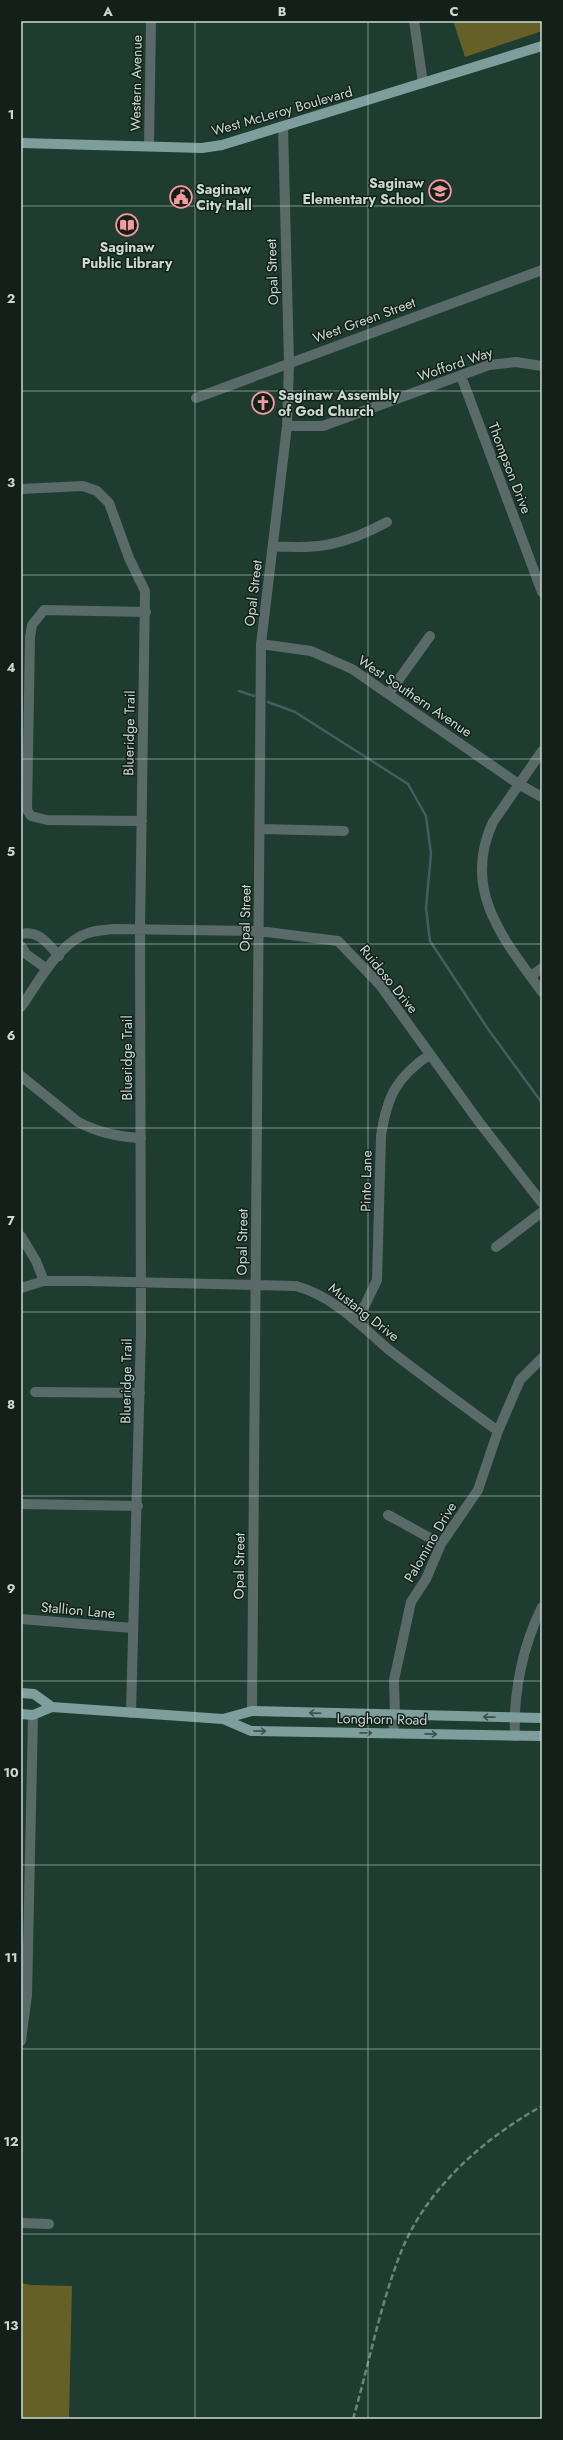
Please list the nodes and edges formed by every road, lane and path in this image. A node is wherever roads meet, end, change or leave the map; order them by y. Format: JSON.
{"nodes":[{"id":1,"x":150,"y":21,"type":"edge"},
{"id":2,"x":414,"y":21,"type":"edge"},
{"id":3,"x":542,"y":46,"type":"edge"},
{"id":4,"x":423,"y":84,"type":"junction"},
{"id":5,"x":282,"y":127,"type":"junction"},
{"id":6,"x":21,"y":143,"type":"edge"},
{"id":7,"x":149,"y":146,"type":"junction"},
{"id":8,"x":542,"y":270,"type":"edge"},
{"id":9,"x":289,"y":363,"type":"junction"},
{"id":10,"x":542,"y":366,"type":"edge"},
{"id":11,"x":461,"y":376,"type":"junction"},
{"id":12,"x":196,"y":398,"type":"dead end"},
{"id":13,"x":287,"y":426,"type":"junction"},
{"id":14,"x":21,"y":489,"type":"edge"},
{"id":15,"x":387,"y":522,"type":"dead end"},
{"id":16,"x":274,"y":546,"type":"junction"},
{"id":17,"x":542,"y":592,"type":"edge"},
{"id":18,"x":146,"y":612,"type":"junction"},
{"id":19,"x":430,"y":636,"type":"dead end"},
{"id":20,"x":261,"y":644,"type":"junction"},
{"id":21,"x":389,"y":693,"type":"junction"},
{"id":22,"x":542,"y":751,"type":"edge"},
{"id":23,"x":520,"y":785,"type":"junction"},
{"id":24,"x":542,"y":797,"type":"edge"},
{"id":25,"x":142,"y":821,"type":"junction"},
{"id":26,"x":260,"y":829,"type":"junction"},
{"id":27,"x":344,"y":831,"type":"dead end"},
{"id":28,"x":140,"y":930,"type":"junction"},
{"id":29,"x":259,"y":931,"type":"junction"},
{"id":30,"x":21,"y":934,"type":"edge"},
{"id":31,"x":21,"y":946,"type":"edge"},
{"id":32,"x":59,"y":956,"type":"junction"},
{"id":33,"x":542,"y":968,"type":"edge"},
{"id":34,"x":47,"y":969,"type":"junction"},
{"id":35,"x":531,"y":976,"type":"junction"},
{"id":36,"x":542,"y":992,"type":"edge"},
{"id":37,"x":21,"y":1007,"type":"edge"},
{"id":38,"x":430,"y":1054,"type":"junction"},
{"id":39,"x":21,"y":1076,"type":"edge"},
{"id":40,"x":141,"y":1138,"type":"junction"},
{"id":41,"x":542,"y":1203,"type":"edge"},
{"id":42,"x":542,"y":1212,"type":"edge"},
{"id":43,"x":21,"y":1236,"type":"edge"},
{"id":44,"x":496,"y":1247,"type":"dead end"},
{"id":45,"x":44,"y":1281,"type":"junction"},
{"id":46,"x":141,"y":1281,"type":"junction"},
{"id":47,"x":256,"y":1285,"type":"junction"},
{"id":48,"x":21,"y":1288,"type":"edge"},
{"id":49,"x":353,"y":1319,"type":"junction"},
{"id":50,"x":542,"y":1358,"type":"edge"},
{"id":51,"x":35,"y":1392,"type":"dead end"},
{"id":52,"x":140,"y":1393,"type":"junction"},
{"id":53,"x":498,"y":1431,"type":"junction"},
{"id":54,"x":21,"y":1504,"type":"edge"},
{"id":55,"x":138,"y":1506,"type":"junction"},
{"id":56,"x":388,"y":1515,"type":"dead end"},
{"id":57,"x":441,"y":1544,"type":"junction"},
{"id":58,"x":542,"y":1607,"type":"edge"},
{"id":59,"x":21,"y":1619,"type":"edge"},
{"id":60,"x":132,"y":1628,"type":"junction"},
{"id":61,"x":21,"y":1693,"type":"edge"},
{"id":62,"x":52,"y":1707,"type":"junction"},
{"id":63,"x":252,"y":1711,"type":"junction"},
{"id":64,"x":132,"y":1713,"type":"junction"},
{"id":65,"x":21,"y":1714,"type":"edge"},
{"id":66,"x":33,"y":1715,"type":"junction"},
{"id":67,"x":396,"y":1716,"type":"junction"},
{"id":68,"x":514,"y":1717,"type":"junction"},
{"id":69,"x":542,"y":1718,"type":"edge"},
{"id":70,"x":223,"y":1719,"type":"junction"},
{"id":71,"x":393,"y":1733,"type":"junction"},
{"id":72,"x":515,"y":1736,"type":"junction"},
{"id":73,"x":542,"y":1736,"type":"edge"},
{"id":74,"x":26,"y":1779,"type":"edge"},
{"id":75,"x":21,"y":2041,"type":"edge"},
{"id":76,"x":21,"y":2223,"type":"edge"},
{"id":77,"x":49,"y":2224,"type":"dead end"}],
"edges":[{"from":1,"to":7,"type":"street","name":"Western Avenue"},
{"from":2,"to":4,"type":"street"},
{"from":3,"to":4,"type":"main road","name":"West McLeroy Boulevard"},
{"from":4,"to":5,"type":"main road","name":"West McLeroy Boulevard"},
{"from":5,"to":7,"type":"main road","name":"West McLeroy Boulevard"},
{"from":5,"to":9,"type":"street","name":"Opal Street"},
{"from":6,"to":7,"type":"main road","name":"West McLeroy Boulevard"},
{"from":8,"to":9,"type":"street","name":"West Green Street"},
{"from":9,"to":12,"type":"street","name":"West Green Street"},
{"from":9,"to":13,"type":"street","name":"Opal Street"},
{"from":10,"to":11,"type":"street","name":"Wofford Way"},
{"from":11,"to":13,"type":"street","name":"Wofford Way"},
{"from":11,"to":17,"type":"street","name":"Thompson Drive"},
{"from":13,"to":16,"type":"street","name":"Opal Street"},
{"from":14,"to":18,"type":"street","name":"Blueridge Trail"},
{"from":15,"to":16,"type":"street"},
{"from":16,"to":20,"type":"street","name":"Opal Street"},
{"from":18,"to":25,"type":"street","name":"Blueridge Trail"},
{"from":18,"to":25,"type":"street"},
{"from":19,"to":21,"type":"street"},
{"from":20,"to":21,"type":"street","name":"West Southern Avenue"},
{"from":20,"to":26,"type":"street","name":"Opal Street"},
{"from":21,"to":23,"type":"street","name":"West Southern Avenue"},
{"from":22,"to":23,"type":"street"},
{"from":23,"to":24,"type":"street","name":"West Southern Avenue"},
{"from":23,"to":35,"type":"street"},
{"from":25,"to":28,"type":"street","name":"Blueridge Trail"},
{"from":26,"to":27,"type":"street"},
{"from":26,"to":29,"type":"street","name":"Opal Street"},
{"from":28,"to":29,"type":"street","name":"Ruidoso Drive"},
{"from":28,"to":32,"type":"street","name":"Ruidoso Drive"},
{"from":28,"to":40,"type":"street","name":"Blueridge Trail"},
{"from":29,"to":38,"type":"street","name":"Ruidoso Drive"},
{"from":29,"to":47,"type":"street","name":"Opal Street"},
{"from":30,"to":32,"type":"street"},
{"from":31,"to":34,"type":"street"},
{"from":32,"to":34,"type":"street","name":"Ruidoso Drive"},
{"from":33,"to":35,"type":"street"},
{"from":34,"to":37,"type":"street","name":"Ruidoso Drive"},
{"from":35,"to":36,"type":"street"},
{"from":38,"to":41,"type":"street","name":"Ruidoso Drive"},
{"from":38,"to":49,"type":"street","name":"Pinto Lane"},
{"from":39,"to":40,"type":"street"},
{"from":40,"to":46,"type":"street","name":"Blueridge Trail"},
{"from":42,"to":44,"type":"street"},
{"from":43,"to":45,"type":"street"},
{"from":45,"to":46,"type":"street","name":"Mustang Drive"},
{"from":45,"to":48,"type":"street","name":"Mustang Drive"},
{"from":46,"to":47,"type":"street","name":"Mustang Drive"},
{"from":46,"to":52,"type":"street","name":"Blueridge Trail"},
{"from":47,"to":49,"type":"street","name":"Mustang Drive"},
{"from":47,"to":63,"type":"street","name":"Opal Street"},
{"from":49,"to":53,"type":"street","name":"Mustang Drive"},
{"from":50,"to":53,"type":"street","name":"Palomino Drive"},
{"from":51,"to":52,"type":"street"},
{"from":52,"to":55,"type":"street","name":"Blueridge Trail"},
{"from":53,"to":57,"type":"street","name":"Palomino Drive"},
{"from":54,"to":55,"type":"street"},
{"from":55,"to":60,"type":"street","name":"Blueridge Trail"},
{"from":56,"to":57,"type":"street"},
{"from":57,"to":67,"type":"street","name":"Palomino Drive"},
{"from":58,"to":68,"type":"street"},
{"from":59,"to":60,"type":"street","name":"Stallion Lane"},
{"from":60,"to":64,"type":"street","name":"Blueridge Trail"},
{"from":61,"to":62,"type":"main road"},
{"from":62,"to":64,"type":"main road","name":"Longhorn Road"},
{"from":62,"to":66,"type":"main road","name":"Longhorn Road"},
{"from":67,"to":63,"type":"main road","name":"Longhorn Road","one_way":true},
{"from":63,"to":70,"type":"main road","name":"Longhorn Road"},
{"from":64,"to":70,"type":"main road","name":"Longhorn Road"},
{"from":65,"to":66,"type":"main road","name":"Longhorn Road"},
{"from":66,"to":74,"type":"street"},
{"from":68,"to":67,"type":"main road","name":"Longhorn Road","one_way":true},
{"from":67,"to":71,"type":"street","name":"Palomino Drive"},
{"from":68,"to":69,"type":"main road","name":"Longhorn Road"},
{"from":68,"to":72,"type":"street"},
{"from":70,"to":71,"type":"main road","name":"Longhorn Road","one_way":true},
{"from":71,"to":72,"type":"main road","name":"Longhorn Road","one_way":true},
{"from":72,"to":73,"type":"main road","name":"Longhorn Road"},
{"from":74,"to":75,"type":"street"},
{"from":76,"to":77,"type":"street"}]}
